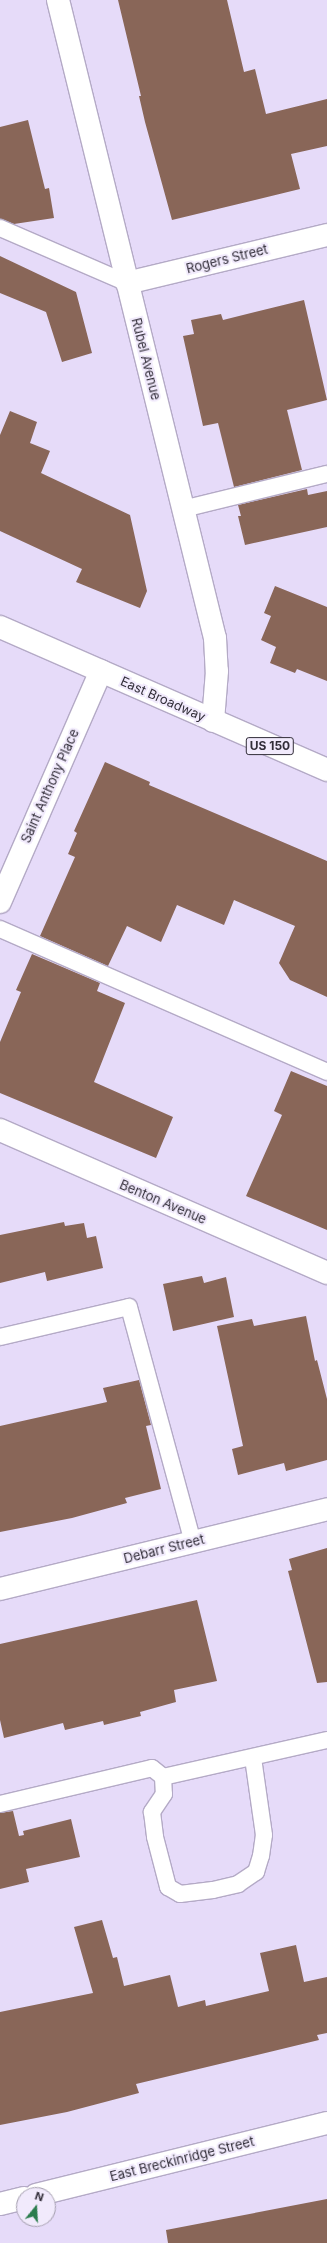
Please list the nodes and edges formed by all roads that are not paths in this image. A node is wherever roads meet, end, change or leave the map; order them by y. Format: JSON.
{"nodes":[{"id":1,"x":58,"y":0,"type":"edge"},
{"id":2,"x":0,"y":228,"type":"edge"},
{"id":3,"x":327,"y":235,"type":"edge"},
{"id":4,"x":127,"y":283,"type":"junction"},
{"id":5,"x":327,"y":474,"type":"edge"},
{"id":6,"x":183,"y":509,"type":"junction"},
{"id":7,"x":0,"y":627,"type":"edge"},
{"id":8,"x":100,"y":671,"type":"junction"},
{"id":9,"x":213,"y":721,"type":"junction"},
{"id":10,"x":327,"y":770,"type":"edge"},
{"id":11,"x":0,"y":902,"type":"edge"},
{"id":12,"x":0,"y":929,"type":"edge"},
{"id":13,"x":327,"y":1072,"type":"edge"},
{"id":14,"x":0,"y":1130,"type":"edge"},
{"id":15,"x":327,"y":1273,"type":"edge"},
{"id":16,"x":0,"y":1337,"type":"edge"},
{"id":17,"x":327,"y":1509,"type":"edge"},
{"id":18,"x":193,"y":1542,"type":"junction"},
{"id":19,"x":0,"y":1590,"type":"edge"},
{"id":20,"x":327,"y":1740,"type":"edge"},
{"id":21,"x":253,"y":1758,"type":"junction"},
{"id":22,"x":163,"y":1777,"type":"junction"},
{"id":23,"x":0,"y":1804,"type":"edge"},
{"id":24,"x":327,"y":2123,"type":"edge"},
{"id":25,"x":56,"y":2190,"type":"edge"},
{"id":26,"x":16,"y":2200,"type":"edge"},
{"id":27,"x":0,"y":2204,"type":"edge"}],
"edges":[{"from":1,"to":4,"type":"street","name":"Rubel Avenue"},
{"from":2,"to":4,"type":"lane"},
{"from":3,"to":4,"type":"street","name":"Rogers Street"},
{"from":4,"to":6,"type":"street","name":"Rubel Avenue"},
{"from":5,"to":6,"type":"lane"},
{"from":6,"to":9,"type":"street","name":"Rubel Avenue"},
{"from":7,"to":8,"type":"street","name":"East Broadway","number":"US 150"},
{"from":8,"to":9,"type":"street","name":"East Broadway","number":"US 150"},
{"from":8,"to":11,"type":"street","name":"Saint Anthony Place"},
{"from":9,"to":10,"type":"street","name":"East Broadway","number":"US 150"},
{"from":12,"to":13,"type":"lane"},
{"from":14,"to":15,"type":"street","name":"Benton Avenue"},
{"from":16,"to":18,"type":"lane"},
{"from":17,"to":18,"type":"street","name":"Debarr Street"},
{"from":18,"to":19,"type":"street","name":"Debarr Street"},
{"from":20,"to":21,"type":"lane"},
{"from":21,"to":22,"type":"lane"},
{"from":21,"to":22,"type":"lane"},
{"from":22,"to":23,"type":"lane"},
{"from":24,"to":25,"type":"street","name":"East Breckinridge Street"},
{"from":26,"to":27,"type":"street"}]}
